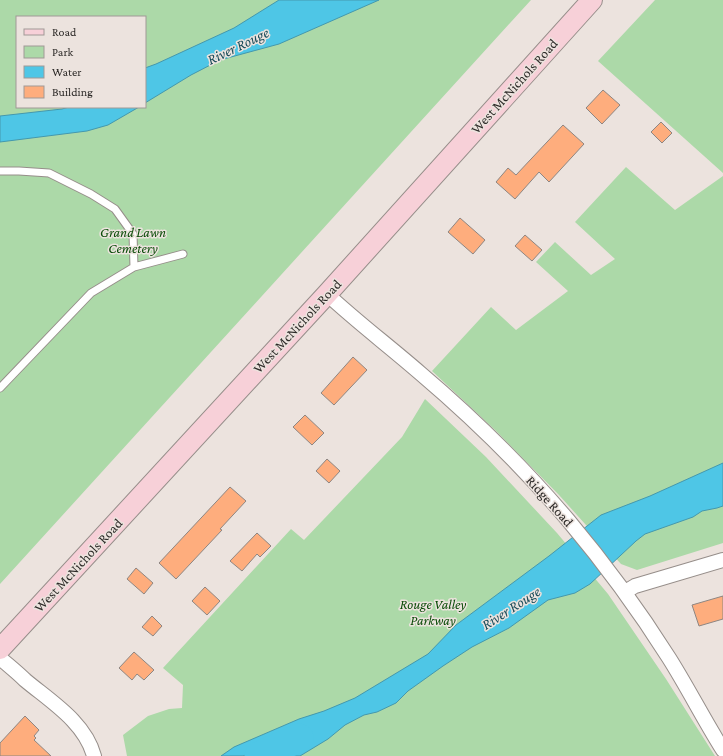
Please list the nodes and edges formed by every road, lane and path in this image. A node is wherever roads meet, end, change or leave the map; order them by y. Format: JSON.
{"nodes":[{"id":1,"x":592,"y":0,"type":"edge"},
{"id":2,"x":0,"y":171,"type":"edge"},
{"id":3,"x":183,"y":254,"type":"dead end"},
{"id":4,"x":134,"y":267,"type":"junction"},
{"id":5,"x":327,"y":294,"type":"junction"},
{"id":6,"x":0,"y":388,"type":"edge"},
{"id":7,"x":723,"y":560,"type":"edge"},
{"id":8,"x":622,"y":587,"type":"junction"},
{"id":9,"x":0,"y":650,"type":"edge"},
{"id":10,"x":0,"y":658,"type":"edge"},
{"id":11,"x":723,"y":750,"type":"edge"},
{"id":12,"x":94,"y":756,"type":"edge"}],
"edges":[{"from":1,"to":5,"type":"main road","name":"West McNichols Road"},
{"from":2,"to":4,"type":"lane"},
{"from":3,"to":4,"type":"lane"},
{"from":4,"to":6,"type":"lane"},
{"from":5,"to":8,"type":"street","name":"Ridge Road"},
{"from":5,"to":9,"type":"main road","name":"West McNichols Road"},
{"from":7,"to":8,"type":"street"},
{"from":8,"to":11,"type":"street","name":"Ridge Road"},
{"from":10,"to":12,"type":"street"}]}
